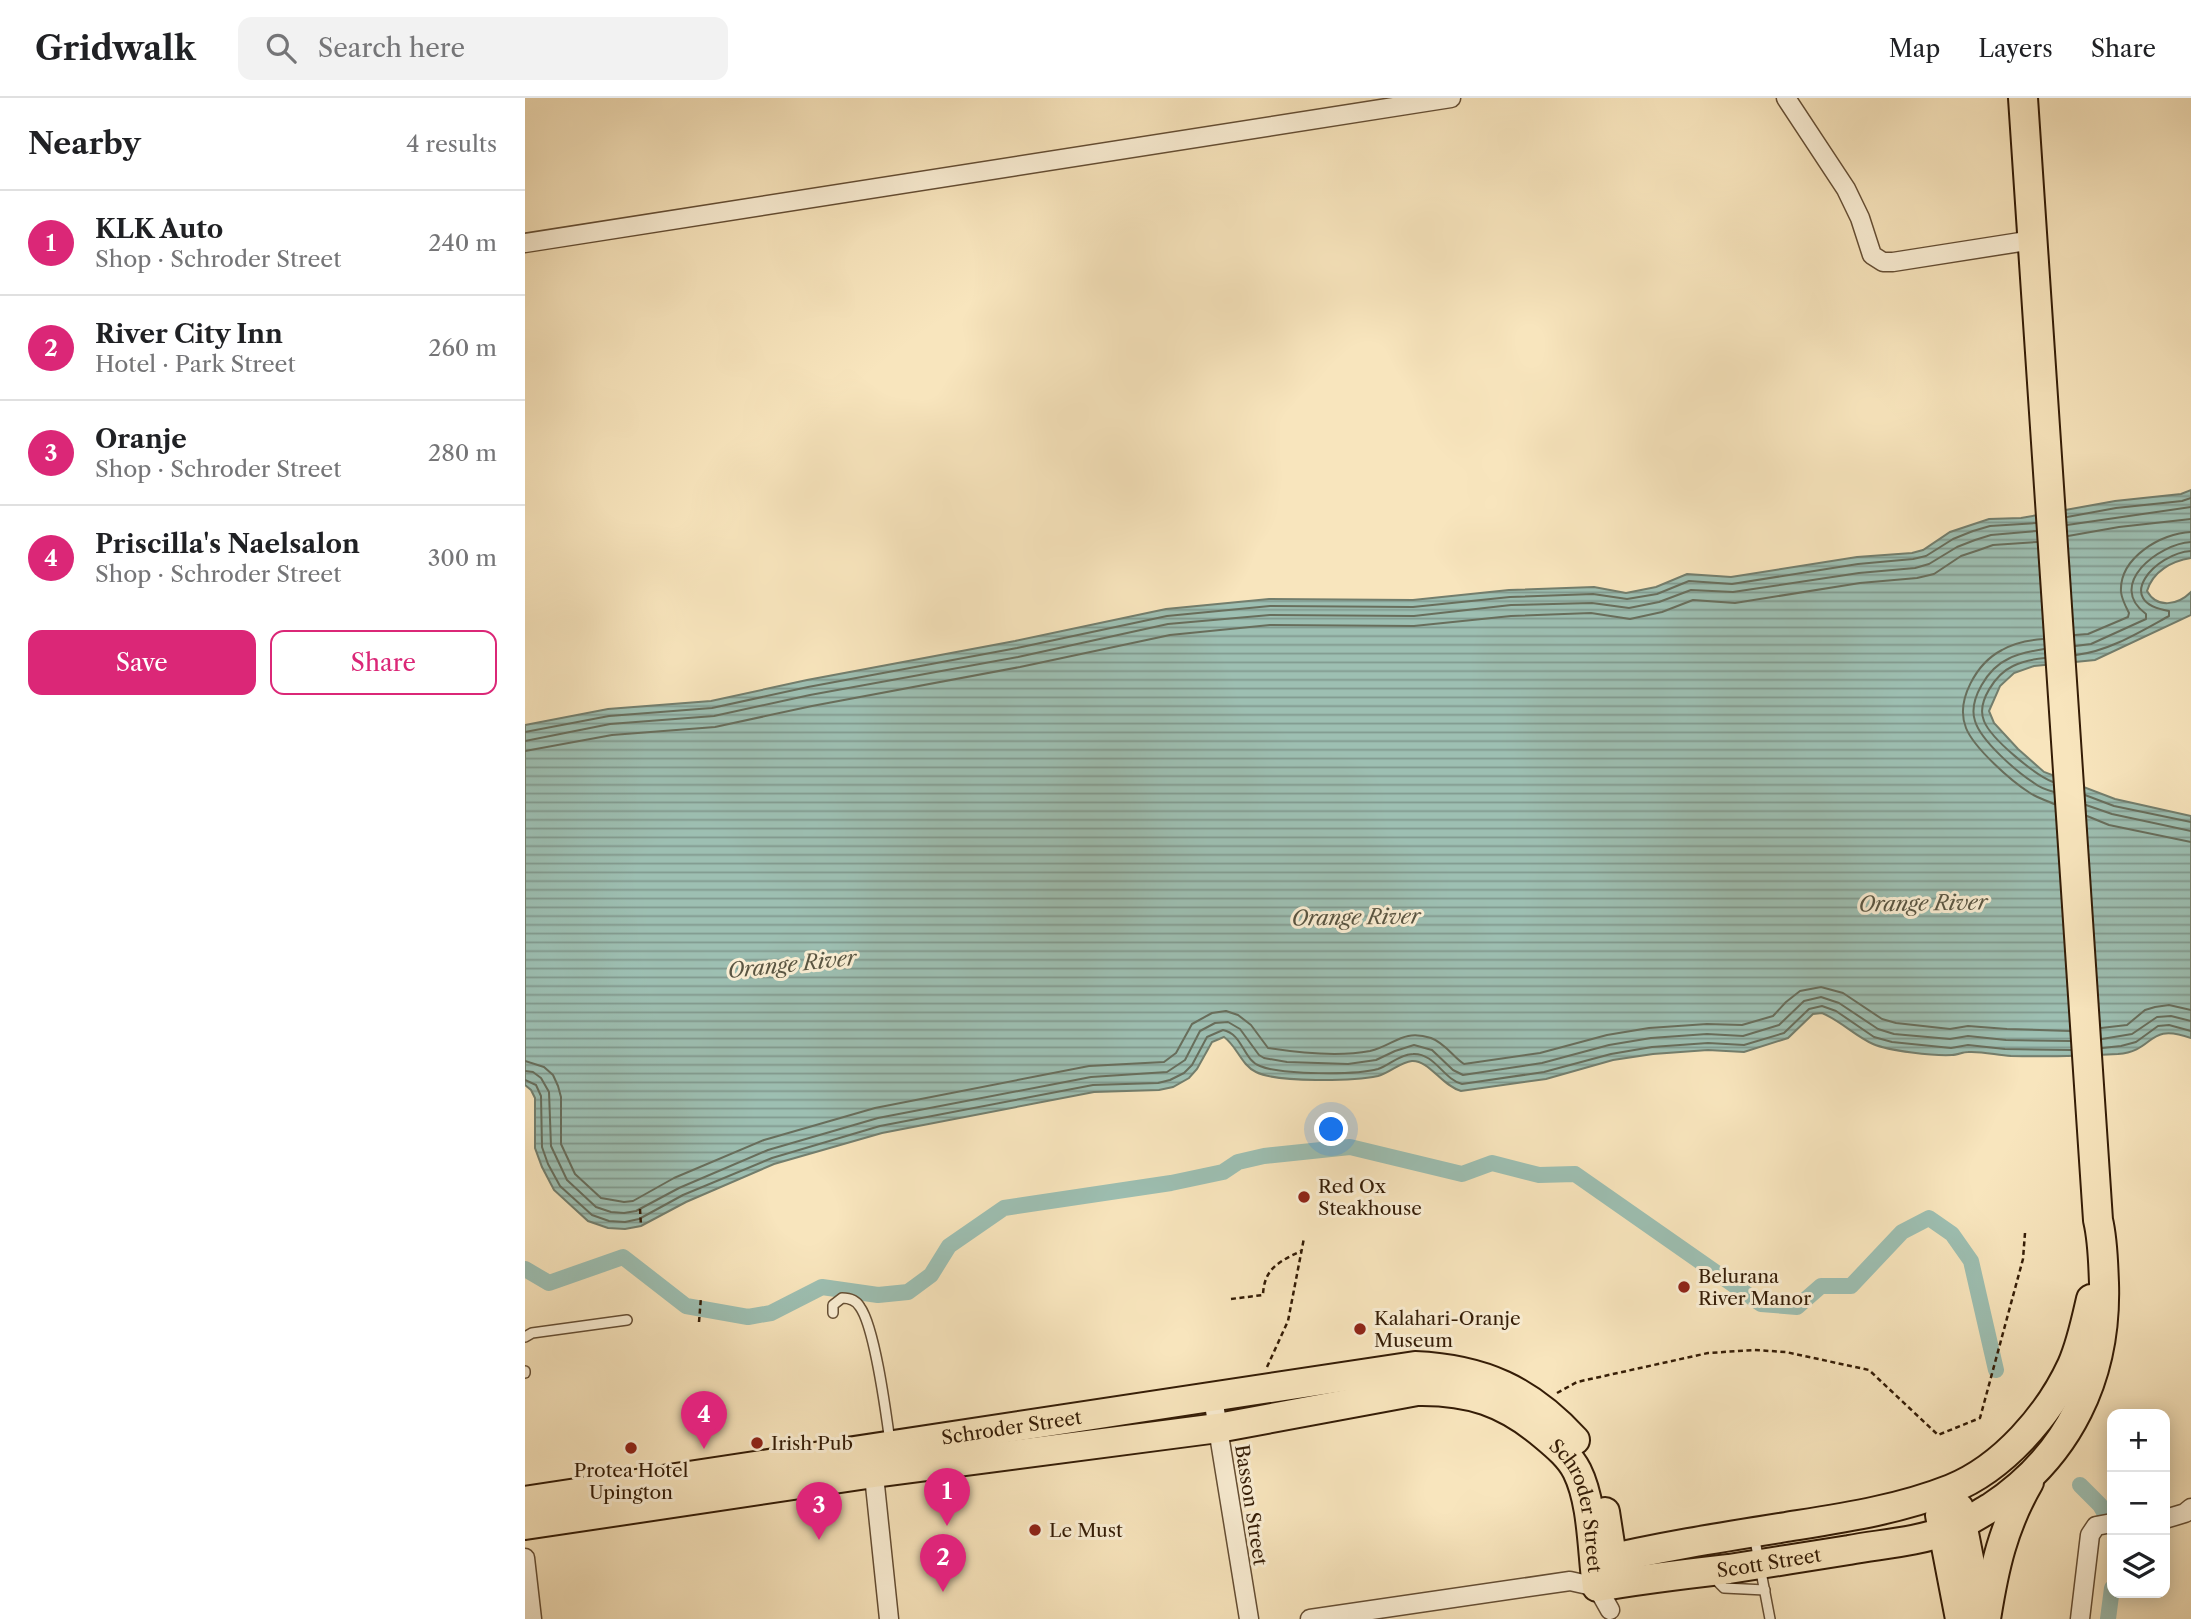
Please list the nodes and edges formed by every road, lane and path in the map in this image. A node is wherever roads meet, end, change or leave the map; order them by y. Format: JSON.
{"nodes":[{"id":1,"x":1451,"y":98,"type":"edge"},
{"id":2,"x":1786,"y":98,"type":"edge"},
{"id":3,"x":2023,"y":98,"type":"edge"},
{"id":4,"x":2033,"y":240,"type":"junction"},
{"id":5,"x":525,"y":243,"type":"edge"},
{"id":6,"x":641,"y":1209,"type":"dead end"},
{"id":7,"x":2098,"y":1220,"type":"junction"},
{"id":8,"x":641,"y":1226,"type":"dead end"},
{"id":9,"x":1304,"y":1238,"type":"dead end"},
{"id":10,"x":1302,"y":1250,"type":"junction"},
{"id":11,"x":701,"y":1299,"type":"dead end"},
{"id":12,"x":1231,"y":1299,"type":"dead end"},
{"id":13,"x":833,"y":1313,"type":"dead end"},
{"id":14,"x":627,"y":1320,"type":"dead end"},
{"id":15,"x":699,"y":1320,"type":"dead end"},
{"id":16,"x":525,"y":1337,"type":"edge"},
{"id":17,"x":1265,"y":1371,"type":"dead end"},
{"id":18,"x":1213,"y":1398,"type":"junction"},
{"id":19,"x":1218,"y":1428,"type":"junction"},
{"id":20,"x":879,"y":1455,"type":"junction"},
{"id":21,"x":2036,"y":1470,"type":"junction"},
{"id":22,"x":1944,"y":1491,"type":"junction"},
{"id":23,"x":525,"y":1501,"type":"edge"},
{"id":24,"x":2191,"y":1508,"type":"edge"},
{"id":25,"x":2170,"y":1518,"type":"edge"},
{"id":26,"x":2107,"y":1523,"type":"edge"},
{"id":27,"x":525,"y":1525,"type":"edge"},
{"id":28,"x":1954,"y":1528,"type":"junction"},
{"id":29,"x":1753,"y":1532,"type":"junction"},
{"id":30,"x":525,"y":1558,"type":"edge"},
{"id":31,"x":1763,"y":1577,"type":"junction"},
{"id":32,"x":1607,"y":1587,"type":"edge"},
{"id":33,"x":532,"y":1619,"type":"edge"},
{"id":34,"x":889,"y":1619,"type":"edge"},
{"id":35,"x":1249,"y":1619,"type":"edge"},
{"id":36,"x":1310,"y":1619,"type":"edge"},
{"id":37,"x":1770,"y":1619,"type":"edge"},
{"id":38,"x":1960,"y":1619,"type":"edge"},
{"id":39,"x":1980,"y":1619,"type":"edge"},
{"id":40,"x":1986,"y":1619,"type":"edge"},
{"id":41,"x":2080,"y":1619,"type":"edge"}],
"edges":[{"from":1,"to":5,"type":"street"},
{"from":2,"to":4,"type":"street"},
{"from":3,"to":4,"type":"highway"},
{"from":4,"to":7,"type":"highway"},
{"from":6,"to":8,"type":"path"},
{"from":7,"to":21,"type":"highway"},
{"from":7,"to":22,"type":"highway","name":"Scott Street"},
{"from":9,"to":10,"type":"path"},
{"from":10,"to":12,"type":"path"},
{"from":10,"to":17,"type":"path"},
{"from":11,"to":15,"type":"path"},
{"from":13,"to":20,"type":"lane"},
{"from":14,"to":16,"type":"lane"},
{"from":18,"to":19,"type":"street","name":"Basson Street"},
{"from":18,"to":20,"type":"highway","name":"Schroder Street"},
{"from":18,"to":32,"type":"highway","name":"Schroder Street"},
{"from":19,"to":20,"type":"highway","name":"Schroder Street"},
{"from":19,"to":32,"type":"highway","name":"Schroder Street"},
{"from":19,"to":35,"type":"street","name":"Basson Street"},
{"from":20,"to":23,"type":"highway","name":"Schroder Street"},
{"from":20,"to":27,"type":"highway","name":"Schroder Street"},
{"from":20,"to":34,"type":"street"},
{"from":21,"to":28,"type":"highway"},
{"from":21,"to":40,"type":"highway"},
{"from":22,"to":28,"type":"highway"},
{"from":22,"to":29,"type":"highway","name":"Scott Street"},
{"from":24,"to":25,"type":"street"},
{"from":26,"to":41,"type":"street"},
{"from":28,"to":31,"type":"highway","name":"Scott Street"},
{"from":28,"to":38,"type":"highway"},
{"from":28,"to":39,"type":"highway"},
{"from":29,"to":31,"type":"lane"},
{"from":29,"to":32,"type":"highway","name":"Scott Street"},
{"from":30,"to":33,"type":"street"},
{"from":31,"to":32,"type":"highway","name":"Scott Street"},
{"from":31,"to":37,"type":"lane"},
{"from":32,"to":36,"type":"street","name":"Scott Street"}]}
